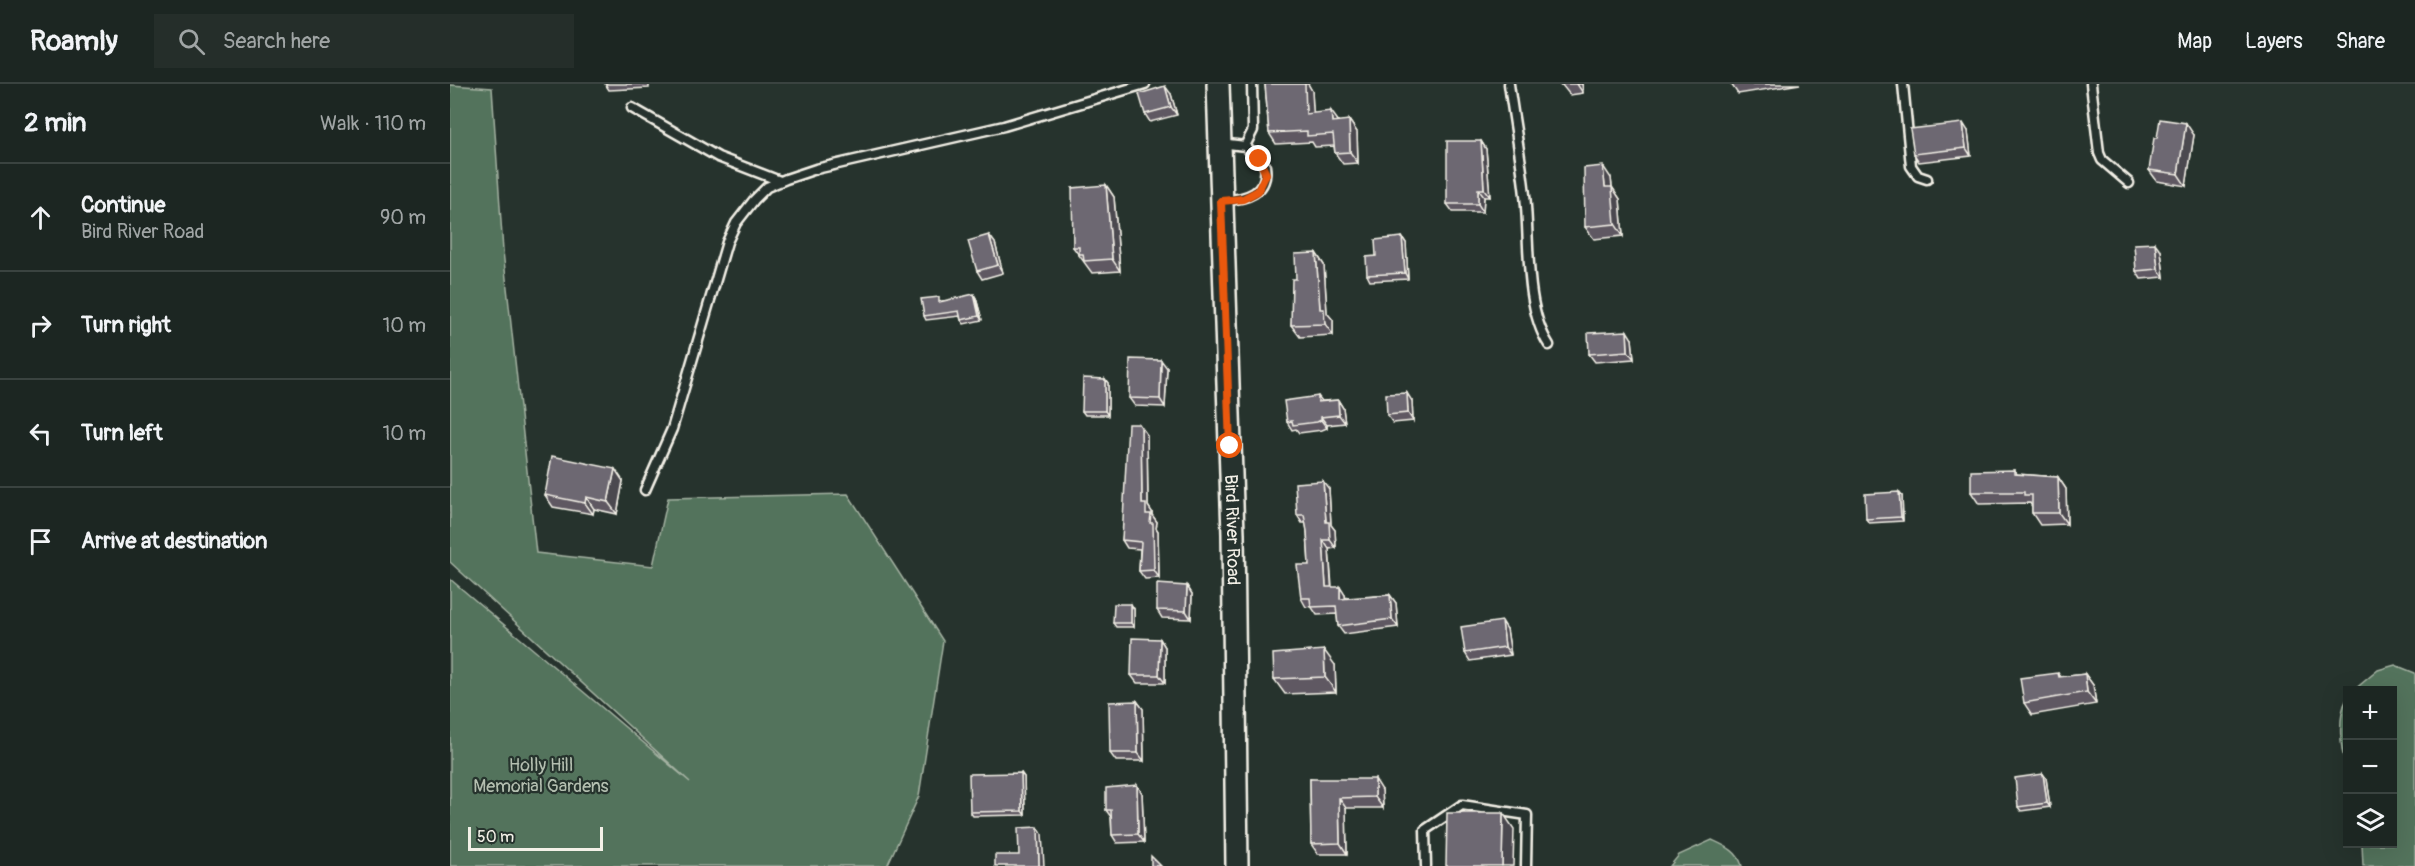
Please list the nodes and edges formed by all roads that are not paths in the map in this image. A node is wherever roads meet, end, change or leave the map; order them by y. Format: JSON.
{"nodes":[{"id":1,"x":1144,"y":84,"type":"edge"},
{"id":2,"x":1218,"y":84,"type":"edge"},
{"id":3,"x":1252,"y":84,"type":"edge"},
{"id":4,"x":1509,"y":84,"type":"edge"},
{"id":5,"x":1903,"y":84,"type":"edge"},
{"id":6,"x":2091,"y":84,"type":"edge"},
{"id":7,"x":633,"y":108,"type":"dead end"},
{"id":8,"x":1219,"y":143,"type":"junction"},
{"id":9,"x":1245,"y":146,"type":"junction"},
{"id":10,"x":1928,"y":179,"type":"dead end"},
{"id":11,"x":780,"y":181,"type":"junction"},
{"id":12,"x":2129,"y":183,"type":"dead end"},
{"id":13,"x":1221,"y":201,"type":"junction"},
{"id":14,"x":1549,"y":345,"type":"dead end"},
{"id":15,"x":645,"y":490,"type":"dead end"},
{"id":16,"x":1237,"y":866,"type":"edge"},
{"id":17,"x":1426,"y":866,"type":"edge"},
{"id":18,"x":1526,"y":866,"type":"edge"}],
"edges":[{"from":1,"to":11,"type":"lane"},
{"from":2,"to":8,"type":"street","name":"Bird River Road"},
{"from":3,"to":9,"type":"lane"},
{"from":4,"to":14,"type":"lane"},
{"from":5,"to":10,"type":"lane"},
{"from":6,"to":12,"type":"lane"},
{"from":7,"to":11,"type":"lane"},
{"from":8,"to":9,"type":"lane"},
{"from":8,"to":13,"type":"street","name":"Bird River Road"},
{"from":9,"to":13,"type":"lane"},
{"from":11,"to":15,"type":"lane"},
{"from":13,"to":16,"type":"street","name":"Bird River Road"},
{"from":17,"to":18,"type":"lane"}]}
